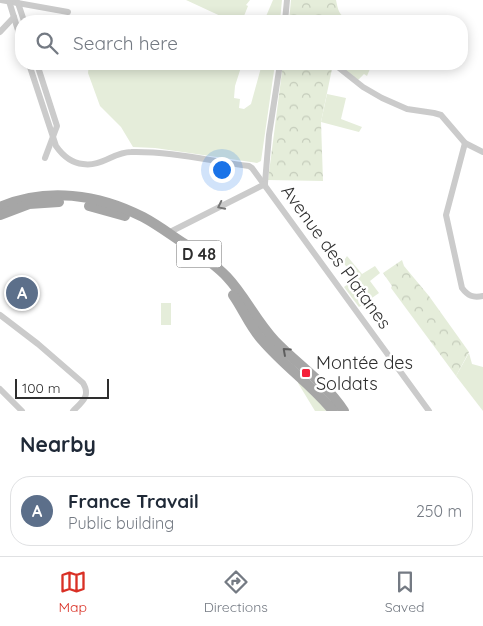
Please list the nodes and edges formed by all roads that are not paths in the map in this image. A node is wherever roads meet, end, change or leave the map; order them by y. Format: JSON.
{"nodes":[{"id":1,"x":1,"y":0,"type":"edge"},
{"id":2,"x":287,"y":0,"type":"edge"},
{"id":3,"x":9,"y":1,"type":"junction"},
{"id":4,"x":18,"y":3,"type":"junction"},
{"id":5,"x":68,"y":12,"type":"dead end"},
{"id":6,"x":22,"y":15,"type":"edge"},
{"id":7,"x":286,"y":15,"type":"edge"},
{"id":8,"x":14,"y":18,"type":"junction"},
{"id":9,"x":15,"y":21,"type":"edge"},
{"id":10,"x":0,"y":32,"type":"edge"},
{"id":11,"x":31,"y":70,"type":"edge"},
{"id":12,"x":39,"y":70,"type":"edge"},
{"id":13,"x":279,"y":70,"type":"edge"},
{"id":14,"x":342,"y":70,"type":"edge"},
{"id":15,"x":52,"y":138,"type":"junction"},
{"id":16,"x":465,"y":143,"type":"junction"},
{"id":17,"x":483,"y":152,"type":"edge"},
{"id":18,"x":45,"y":158,"type":"dead end"},
{"id":19,"x":265,"y":184,"type":"junction"},
{"id":20,"x":0,"y":206,"type":"edge"},
{"id":21,"x":0,"y":215,"type":"edge"},
{"id":22,"x":168,"y":233,"type":"junction"},
{"id":23,"x":483,"y":296,"type":"edge"},
{"id":24,"x":0,"y":315,"type":"edge"},
{"id":25,"x":0,"y":389,"type":"edge"},
{"id":26,"x":22,"y":411,"type":"edge"},
{"id":27,"x":73,"y":411,"type":"edge"},
{"id":28,"x":334,"y":411,"type":"edge"},
{"id":29,"x":344,"y":411,"type":"edge"},
{"id":30,"x":430,"y":411,"type":"edge"}],
"edges":[{"from":1,"to":3,"type":"street"},
{"from":2,"to":7,"type":"street"},
{"from":3,"to":4,"type":"street"},
{"from":3,"to":8,"type":"street"},
{"from":4,"to":5,"type":"street"},
{"from":4,"to":6,"type":"street"},
{"from":8,"to":9,"type":"street"},
{"from":8,"to":10,"type":"street"},
{"from":11,"to":15,"type":"street"},
{"from":12,"to":15,"type":"street"},
{"from":13,"to":19,"type":"street"},
{"from":14,"to":16,"type":"street"},
{"from":15,"to":18,"type":"street"},
{"from":15,"to":19,"type":"street"},
{"from":16,"to":17,"type":"street"},
{"from":16,"to":23,"type":"street"},
{"from":19,"to":22,"type":"street","name":"Avenue des Platanes","one_way":true},
{"from":19,"to":30,"type":"street","name":"Avenue des Platanes"},
{"from":20,"to":22,"type":"main road","number":"D 48"},
{"from":21,"to":28,"type":"main road","number":"D 48"},
{"from":29,"to":22,"type":"main road","number":"D 48","one_way":true},
{"from":24,"to":27,"type":"street"},
{"from":25,"to":26,"type":"street"}]}
